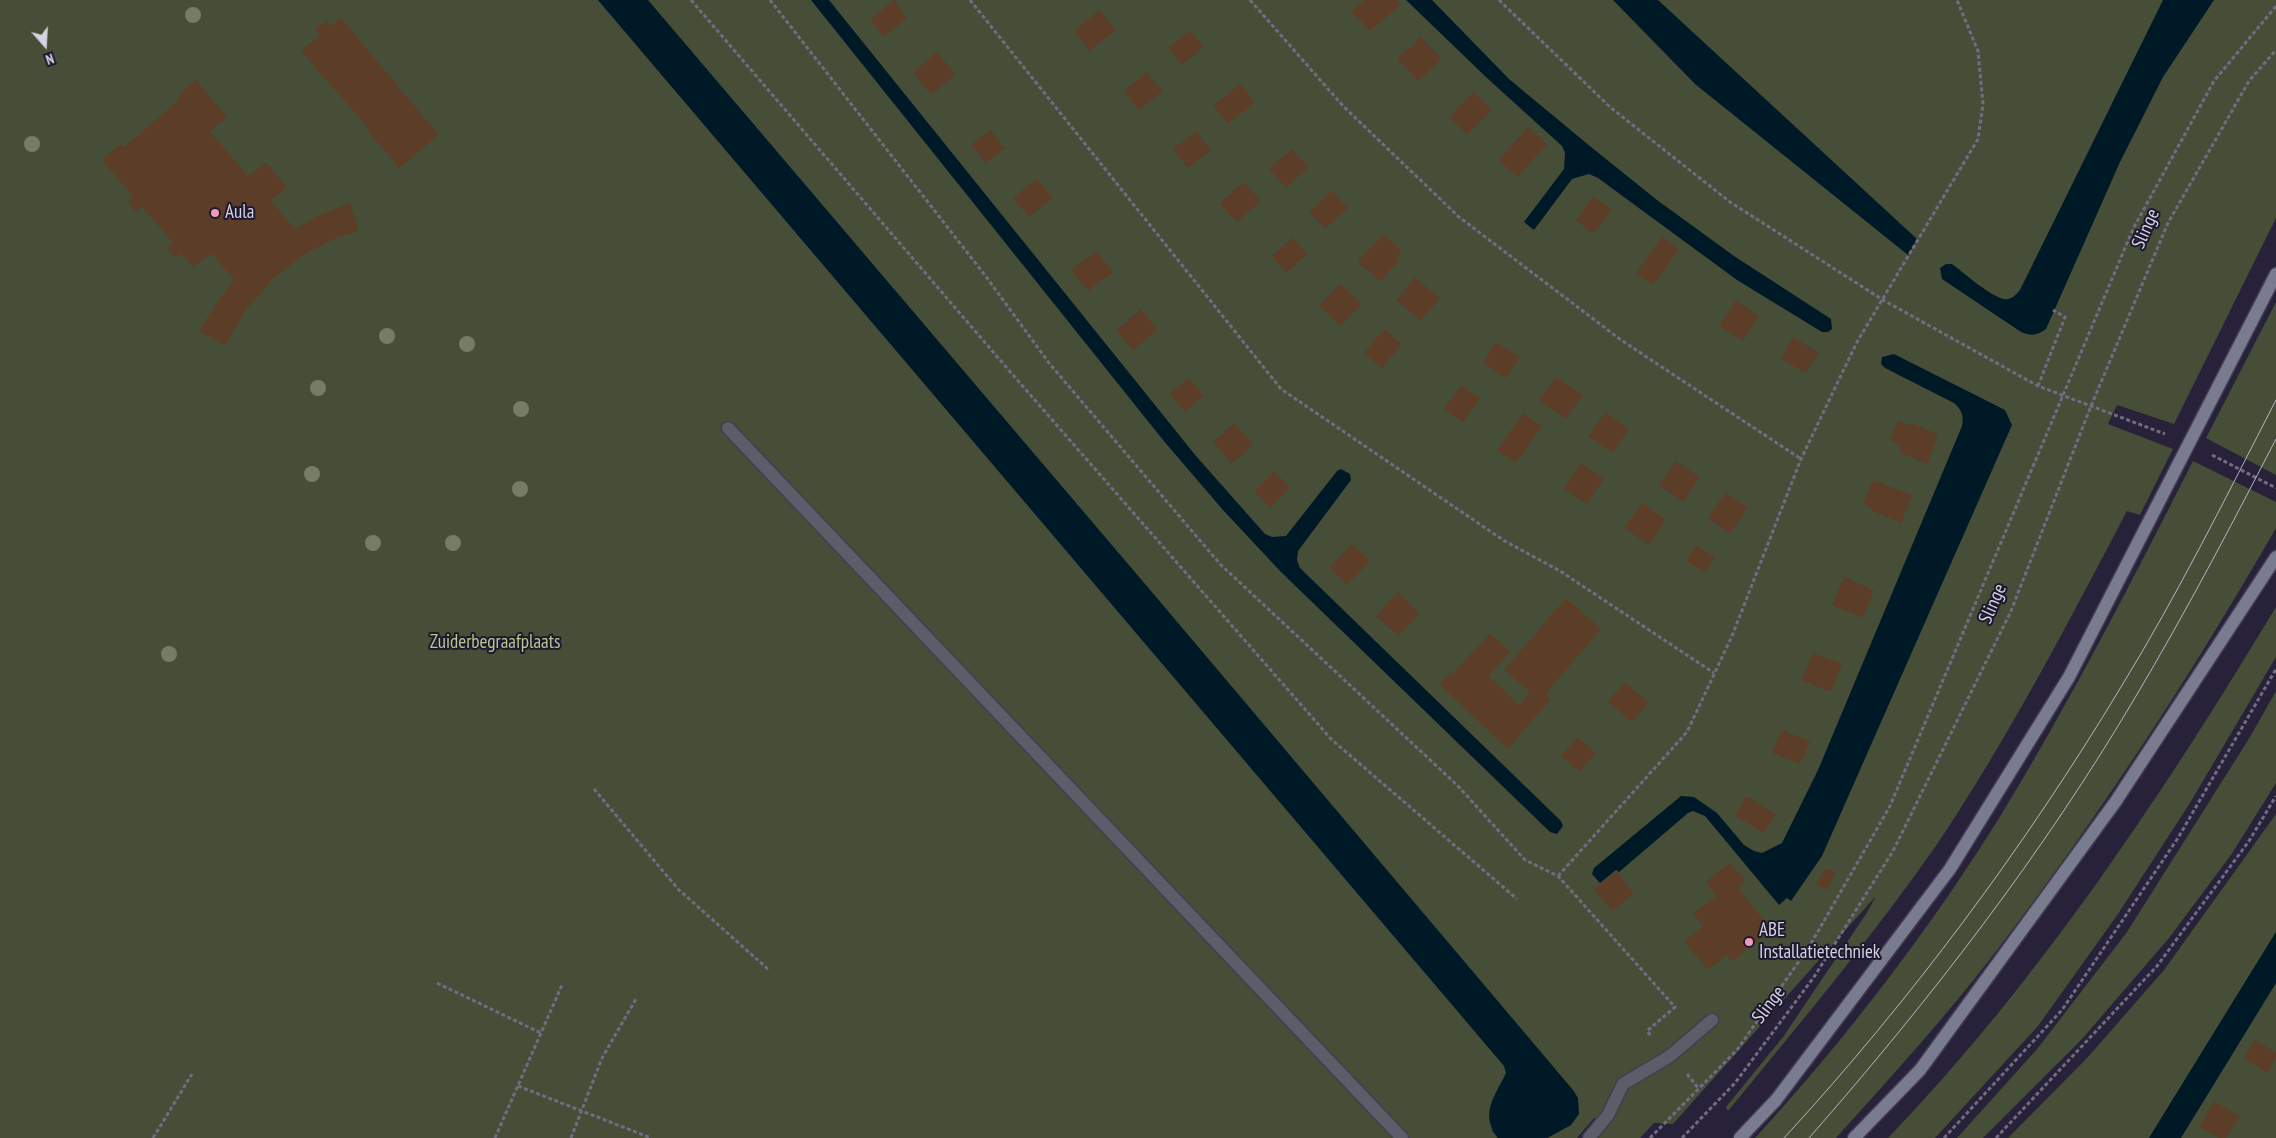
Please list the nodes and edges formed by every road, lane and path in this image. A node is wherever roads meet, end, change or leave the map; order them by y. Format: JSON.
{"nodes":[{"id":1,"x":691,"y":0,"type":"edge"},
{"id":2,"x":770,"y":0,"type":"edge"},
{"id":3,"x":970,"y":0,"type":"edge"},
{"id":4,"x":1250,"y":0,"type":"edge"},
{"id":5,"x":1499,"y":0,"type":"edge"},
{"id":6,"x":1957,"y":0,"type":"edge"},
{"id":7,"x":2276,"y":6,"type":"edge"},
{"id":8,"x":2276,"y":50,"type":"edge"},
{"id":9,"x":2276,"y":274,"type":"edge"},
{"id":10,"x":1884,"y":300,"type":"junction"},
{"id":11,"x":2054,"y":310,"type":"dead end"},
{"id":12,"x":2038,"y":386,"type":"junction"},
{"id":13,"x":2064,"y":396,"type":"junction"},
{"id":14,"x":2092,"y":406,"type":"junction"},
{"id":15,"x":728,"y":428,"type":"dead end"},
{"id":16,"x":2190,"y":444,"type":"junction"},
{"id":17,"x":1801,"y":459,"type":"junction"},
{"id":18,"x":2276,"y":488,"type":"edge"},
{"id":19,"x":2276,"y":556,"type":"edge"},
{"id":20,"x":2276,"y":669,"type":"edge"},
{"id":21,"x":1714,"y":672,"type":"junction"},
{"id":22,"x":594,"y":789,"type":"dead end"},
{"id":23,"x":2276,"y":796,"type":"edge"},
{"id":24,"x":1558,"y":876,"type":"junction"},
{"id":25,"x":1517,"y":899,"type":"dead end"},
{"id":26,"x":769,"y":970,"type":"dead end"},
{"id":27,"x":437,"y":983,"type":"dead end"},
{"id":28,"x":562,"y":985,"type":"dead end"},
{"id":29,"x":636,"y":999,"type":"dead end"},
{"id":30,"x":1712,"y":1020,"type":"dead end"},
{"id":31,"x":541,"y":1033,"type":"junction"},
{"id":32,"x":1670,"y":1056,"type":"junction"},
{"id":33,"x":192,"y":1074,"type":"dead end"},
{"id":34,"x":518,"y":1086,"type":"junction"},
{"id":35,"x":1700,"y":1089,"type":"junction"},
{"id":36,"x":581,"y":1111,"type":"junction"},
{"id":37,"x":153,"y":1138,"type":"edge"},
{"id":38,"x":495,"y":1138,"type":"edge"},
{"id":39,"x":571,"y":1138,"type":"edge"},
{"id":40,"x":651,"y":1138,"type":"edge"},
{"id":41,"x":1402,"y":1138,"type":"edge"},
{"id":42,"x":1589,"y":1138,"type":"edge"},
{"id":43,"x":1650,"y":1138,"type":"edge"},
{"id":44,"x":1682,"y":1138,"type":"edge"},
{"id":45,"x":1740,"y":1138,"type":"edge"},
{"id":46,"x":1854,"y":1138,"type":"edge"},
{"id":47,"x":1944,"y":1138,"type":"edge"},
{"id":48,"x":1996,"y":1138,"type":"edge"}],
"edges":[{"from":1,"to":25,"type":"path"},
{"from":2,"to":24,"type":"path"},
{"from":3,"to":21,"type":"path"},
{"from":4,"to":17,"type":"path"},
{"from":5,"to":10,"type":"path"},
{"from":6,"to":10,"type":"path"},
{"from":7,"to":13,"type":"path"},
{"from":8,"to":14,"type":"path","name":"Slinge"},
{"from":9,"to":16,"type":"main road"},
{"from":10,"to":12,"type":"path"},
{"from":10,"to":17,"type":"path"},
{"from":11,"to":12,"type":"path"},
{"from":12,"to":13,"type":"path"},
{"from":13,"to":14,"type":"path"},
{"from":13,"to":35,"type":"path"},
{"from":14,"to":16,"type":"path"},
{"from":14,"to":44,"type":"path","name":"Slinge"},
{"from":15,"to":41,"type":"lane"},
{"from":16,"to":18,"type":"path"},
{"from":16,"to":45,"type":"main road"},
{"from":17,"to":21,"type":"path"},
{"from":19,"to":46,"type":"main road"},
{"from":20,"to":47,"type":"path"},
{"from":21,"to":24,"type":"path"},
{"from":22,"to":26,"type":"path"},
{"from":23,"to":48,"type":"path"},
{"from":24,"to":32,"type":"path"},
{"from":27,"to":31,"type":"path"},
{"from":28,"to":31,"type":"path"},
{"from":29,"to":36,"type":"path"},
{"from":30,"to":32,"type":"lane"},
{"from":31,"to":34,"type":"path"},
{"from":32,"to":35,"type":"path"},
{"from":32,"to":42,"type":"lane"},
{"from":33,"to":37,"type":"path"},
{"from":34,"to":36,"type":"path"},
{"from":34,"to":38,"type":"path"},
{"from":35,"to":43,"type":"path"},
{"from":36,"to":39,"type":"path"},
{"from":36,"to":40,"type":"path"}]}
